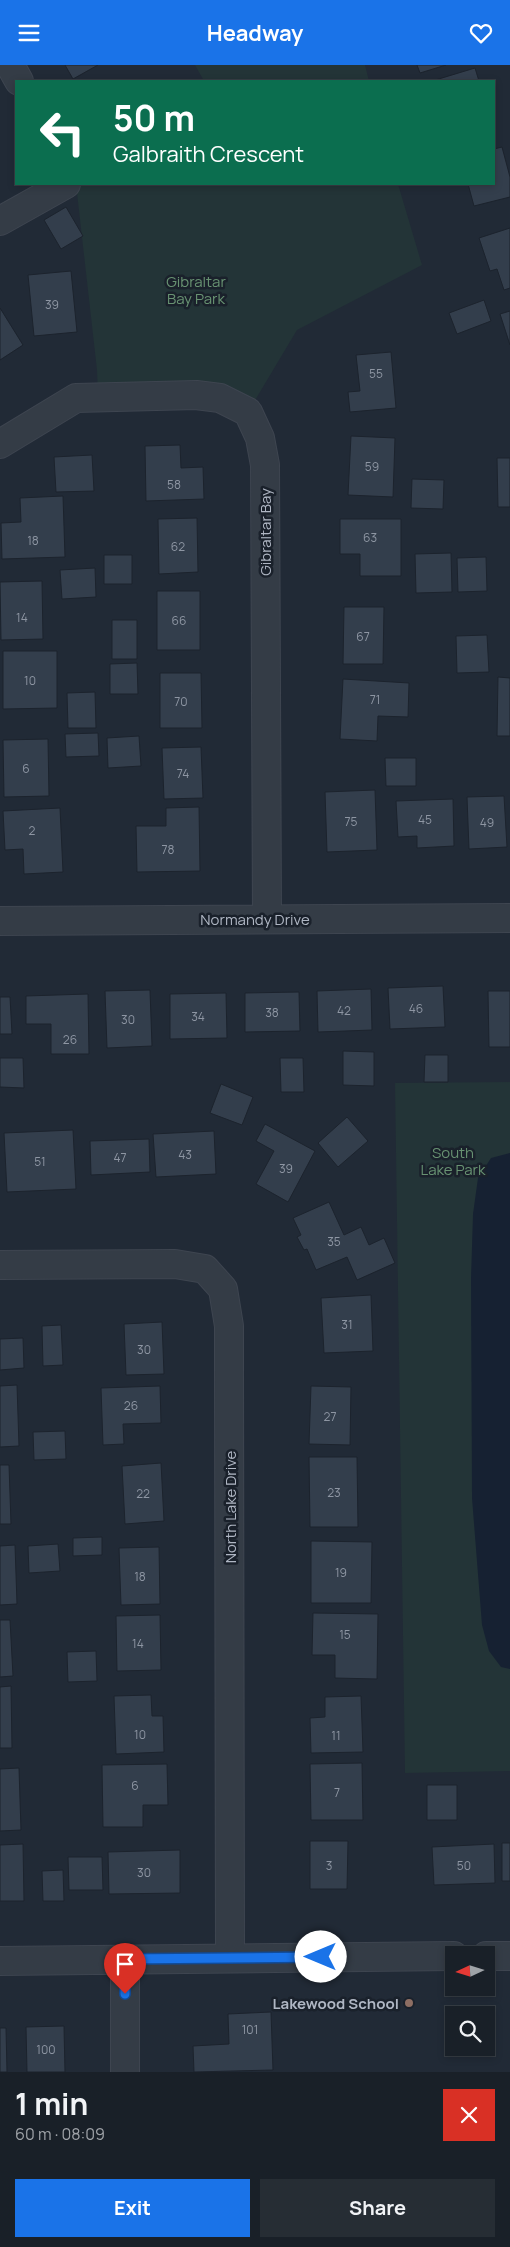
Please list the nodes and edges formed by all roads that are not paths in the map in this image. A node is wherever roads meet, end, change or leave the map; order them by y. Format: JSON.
{"nodes":[{"id":1,"x":10,"y":65,"type":"edge"},
{"id":2,"x":18,"y":80,"type":"edge"},
{"id":3,"x":64,"y":185,"type":"edge"},
{"id":4,"x":0,"y":221,"type":"edge"},
{"id":5,"x":0,"y":444,"type":"edge"},
{"id":6,"x":510,"y":918,"type":"edge"},
{"id":7,"x":267,"y":919,"type":"junction"},
{"id":8,"x":0,"y":921,"type":"edge"},
{"id":9,"x":0,"y":1265,"type":"edge"},
{"id":10,"x":445,"y":1956,"type":"edge"},
{"id":11,"x":495,"y":1956,"type":"edge"},
{"id":12,"x":510,"y":1956,"type":"edge"},
{"id":13,"x":230,"y":1958,"type":"junction"},
{"id":14,"x":125,"y":1959,"type":"junction"},
{"id":15,"x":0,"y":1961,"type":"edge"},
{"id":16,"x":125,"y":2072,"type":"edge"}],
"edges":[{"from":1,"to":2,"type":"street"},
{"from":3,"to":4,"type":"street"},
{"from":5,"to":7,"type":"street","name":"Gibraltar Bay"},
{"from":6,"to":7,"type":"street","name":"Normandy Drive"},
{"from":7,"to":8,"type":"street","name":"Normandy Drive"},
{"from":9,"to":13,"type":"street","name":"North Lake Drive"},
{"from":10,"to":13,"type":"street"},
{"from":11,"to":12,"type":"street"},
{"from":13,"to":14,"type":"street"},
{"from":14,"to":15,"type":"street"},
{"from":14,"to":16,"type":"street"}]}
